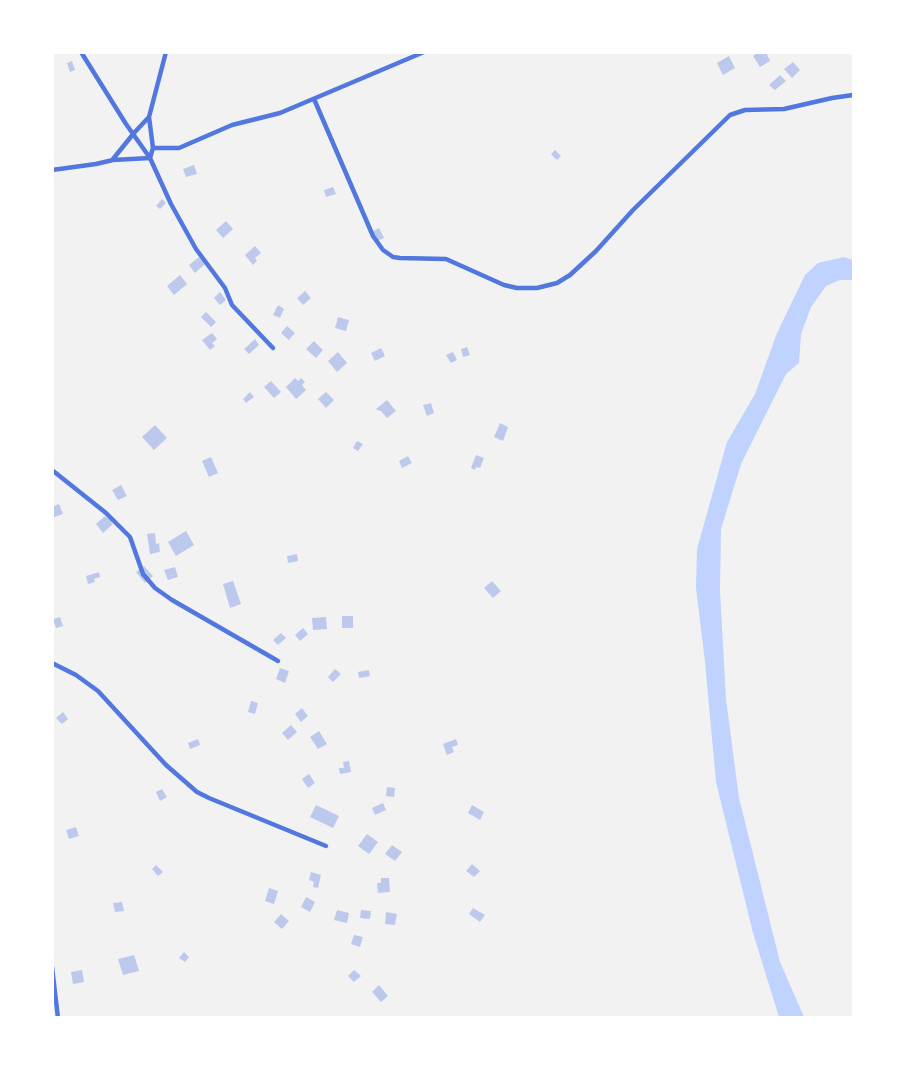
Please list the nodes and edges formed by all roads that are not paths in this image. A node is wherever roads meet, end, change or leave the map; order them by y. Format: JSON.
{"nodes":[{"id":1,"x":81,"y":52,"type":"edge"},
{"id":2,"x":166,"y":52,"type":"edge"},
{"id":3,"x":424,"y":52,"type":"edge"},
{"id":4,"x":853,"y":95,"type":"edge"},
{"id":5,"x":314,"y":99,"type":"junction"},
{"id":6,"x":149,"y":117,"type":"junction"},
{"id":7,"x":134,"y":133,"type":"junction"},
{"id":8,"x":153,"y":148,"type":"junction"},
{"id":9,"x":150,"y":158,"type":"junction"},
{"id":10,"x":113,"y":160,"type":"junction"},
{"id":11,"x":52,"y":170,"type":"edge"},
{"id":12,"x":273,"y":348,"type":"dead end"},
{"id":13,"x":52,"y":470,"type":"edge"},
{"id":14,"x":278,"y":661,"type":"dead end"},
{"id":15,"x":52,"y":663,"type":"edge"},
{"id":16,"x":326,"y":846,"type":"dead end"},
{"id":17,"x":52,"y":967,"type":"edge"},
{"id":18,"x":58,"y":1017,"type":"edge"}],
"edges":[{"from":1,"to":7,"type":"street"},
{"from":2,"to":6,"type":"street"},
{"from":3,"to":5,"type":"street"},
{"from":4,"to":5,"type":"street"},
{"from":5,"to":8,"type":"street"},
{"from":6,"to":7,"type":"street"},
{"from":6,"to":8,"type":"street"},
{"from":7,"to":9,"type":"street"},
{"from":7,"to":10,"type":"street"},
{"from":8,"to":9,"type":"street"},
{"from":9,"to":10,"type":"street"},
{"from":9,"to":12,"type":"street"},
{"from":10,"to":11,"type":"street"},
{"from":13,"to":14,"type":"street"},
{"from":15,"to":16,"type":"street"},
{"from":17,"to":18,"type":"street"}]}
